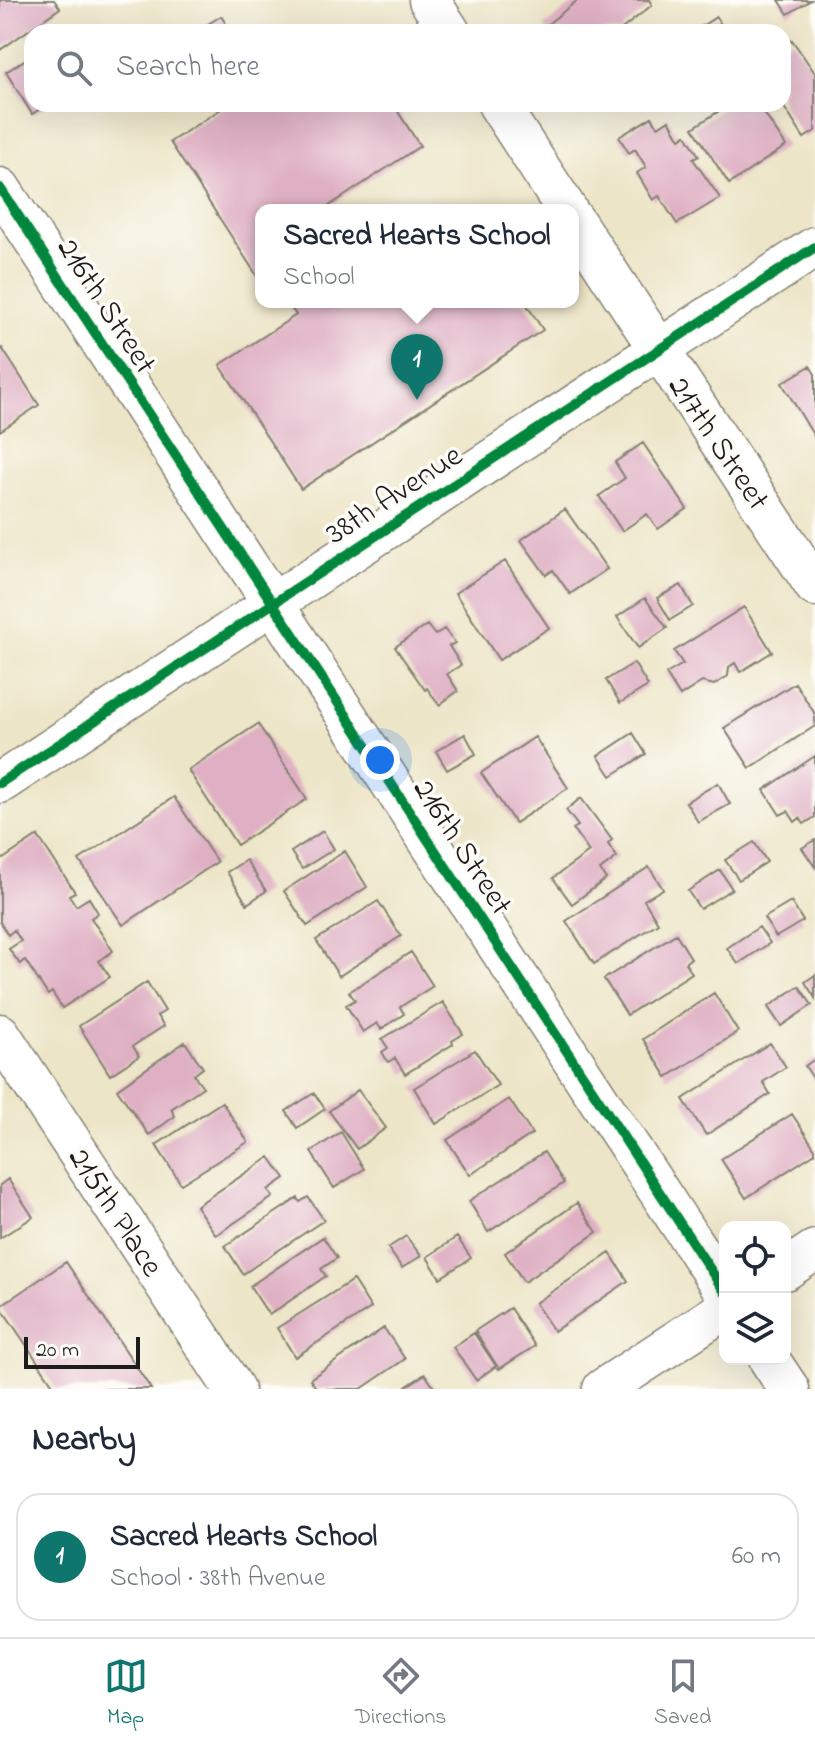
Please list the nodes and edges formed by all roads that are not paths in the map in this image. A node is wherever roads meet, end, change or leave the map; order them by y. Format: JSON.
{"nodes":[{"id":1,"x":429,"y":0,"type":"edge"},
{"id":2,"x":445,"y":24,"type":"edge"},
{"id":3,"x":503,"y":112,"type":"edge"},
{"id":4,"x":0,"y":188,"type":"edge"},
{"id":5,"x":563,"y":204,"type":"edge"},
{"id":6,"x":579,"y":228,"type":"edge"},
{"id":7,"x":815,"y":247,"type":"edge"},
{"id":8,"x":658,"y":349,"type":"junction"},
{"id":9,"x":815,"y":586,"type":"edge"},
{"id":10,"x":274,"y":602,"type":"junction"},
{"id":11,"x":0,"y":783,"type":"edge"},
{"id":12,"x":0,"y":1034,"type":"edge"},
{"id":13,"x":815,"y":1250,"type":"edge"},
{"id":14,"x":791,"y":1266,"type":"edge"},
{"id":15,"x":719,"y":1283,"type":"edge"},
{"id":16,"x":719,"y":1313,"type":"edge"},
{"id":17,"x":773,"y":1365,"type":"edge"},
{"id":18,"x":234,"y":1389,"type":"edge"},
{"id":19,"x":603,"y":1389,"type":"edge"},
{"id":20,"x":789,"y":1389,"type":"edge"}],
"edges":[{"from":1,"to":2,"type":"street"},
{"from":3,"to":5,"type":"street"},
{"from":4,"to":10,"type":"street","name":"216th Street"},
{"from":6,"to":8,"type":"street","name":"217th Street"},
{"from":7,"to":8,"type":"street","name":"38th Avenue"},
{"from":8,"to":9,"type":"street","name":"217th Street"},
{"from":8,"to":10,"type":"street","name":"38th Avenue"},
{"from":10,"to":11,"type":"street","name":"38th Avenue"},
{"from":10,"to":15,"type":"street","name":"216th Street"},
{"from":12,"to":18,"type":"street","name":"215th Place"},
{"from":13,"to":14,"type":"street"},
{"from":16,"to":19,"type":"street"},
{"from":17,"to":20,"type":"street"}]}
